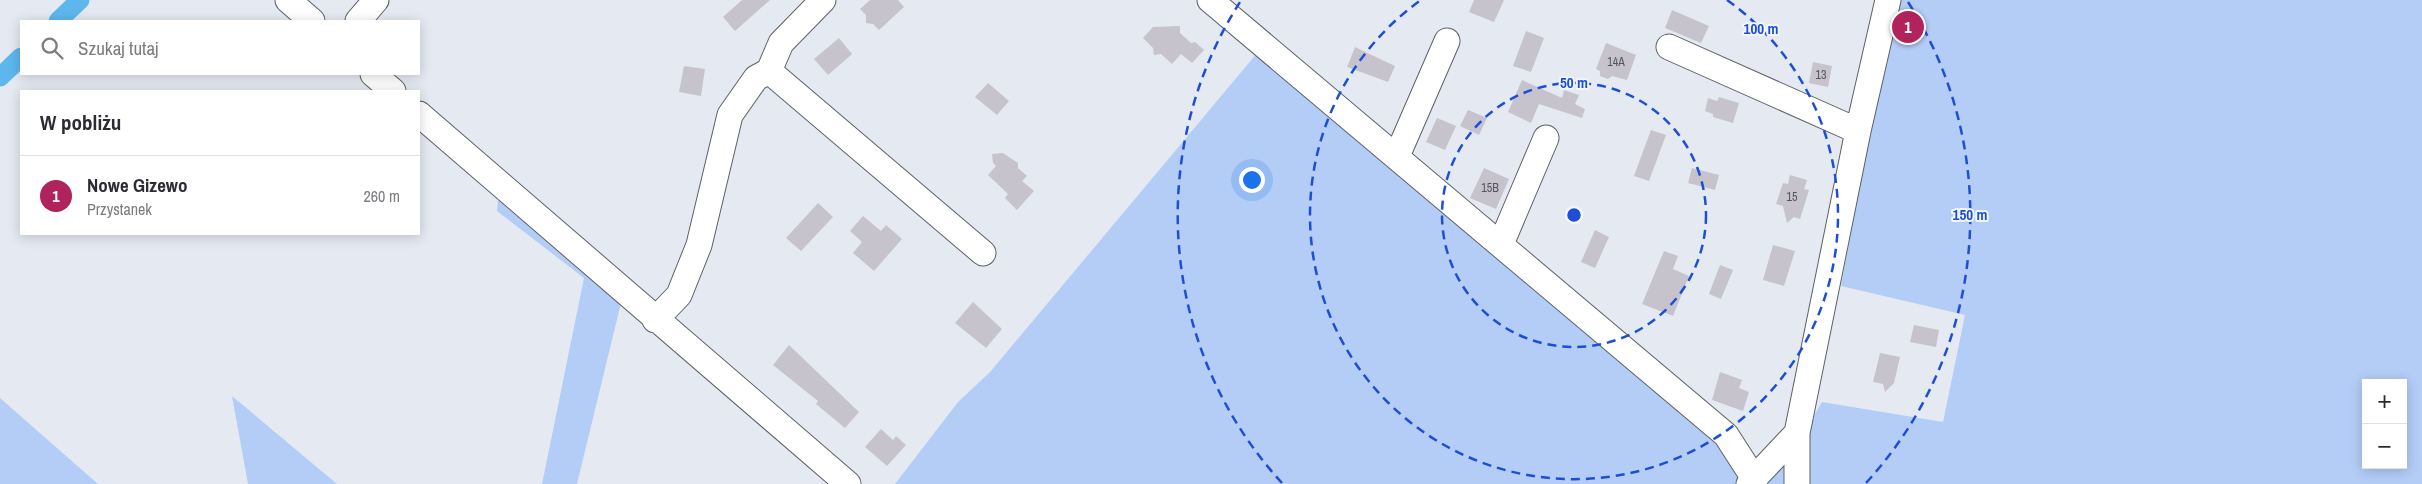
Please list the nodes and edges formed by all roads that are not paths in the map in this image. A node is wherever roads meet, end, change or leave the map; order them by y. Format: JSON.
{"nodes":[{"id":1,"x":288,"y":0,"type":"edge"},
{"id":2,"x":376,"y":0,"type":"edge"},
{"id":3,"x":823,"y":0,"type":"edge"},
{"id":4,"x":1210,"y":0,"type":"edge"},
{"id":5,"x":1888,"y":0,"type":"edge"},
{"id":6,"x":311,"y":20,"type":"edge"},
{"id":7,"x":359,"y":20,"type":"edge"},
{"id":8,"x":1447,"y":41,"type":"dead end"},
{"id":9,"x":1669,"y":47,"type":"dead end"},
{"id":10,"x":769,"y":72,"type":"junction"},
{"id":11,"x":374,"y":75,"type":"edge"},
{"id":12,"x":392,"y":90,"type":"edge"},
{"id":13,"x":420,"y":115,"type":"edge"},
{"id":14,"x":1858,"y":130,"type":"junction"},
{"id":15,"x":1546,"y":138,"type":"dead end"},
{"id":16,"x":1397,"y":156,"type":"junction"},
{"id":17,"x":1501,"y":244,"type":"junction"},
{"id":18,"x":983,"y":253,"type":"dead end"},
{"id":19,"x":655,"y":320,"type":"junction"},
{"id":20,"x":1797,"y":433,"type":"junction"},
{"id":21,"x":1752,"y":482,"type":"edge"},
{"id":22,"x":848,"y":484,"type":"edge"},
{"id":23,"x":1797,"y":484,"type":"edge"}],
"edges":[{"from":1,"to":6,"type":"street"},
{"from":2,"to":7,"type":"street"},
{"from":3,"to":10,"type":"street"},
{"from":4,"to":16,"type":"street"},
{"from":5,"to":14,"type":"street"},
{"from":8,"to":16,"type":"street"},
{"from":9,"to":14,"type":"street"},
{"from":10,"to":18,"type":"street"},
{"from":10,"to":19,"type":"street"},
{"from":11,"to":12,"type":"street"},
{"from":13,"to":19,"type":"street"},
{"from":14,"to":20,"type":"street"},
{"from":15,"to":17,"type":"street"},
{"from":16,"to":17,"type":"street"},
{"from":17,"to":21,"type":"street"},
{"from":19,"to":22,"type":"street"},
{"from":20,"to":21,"type":"street"},
{"from":20,"to":23,"type":"street"}]}
